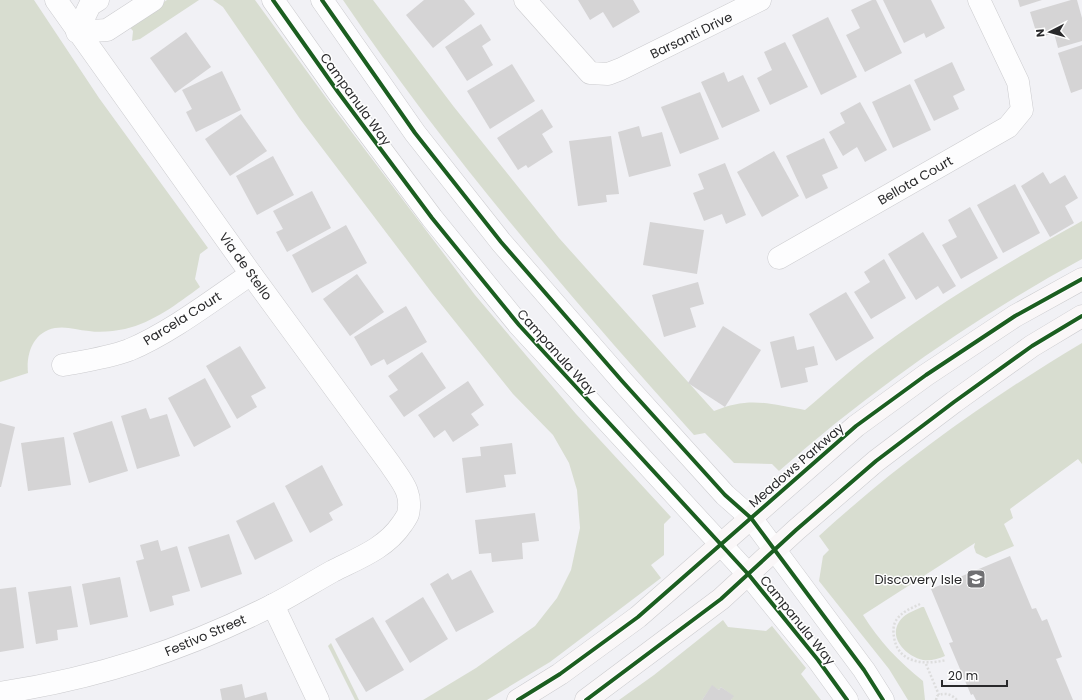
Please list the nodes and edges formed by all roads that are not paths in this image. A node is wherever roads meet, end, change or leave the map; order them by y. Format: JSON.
{"nodes":[{"id":1,"x":56,"y":0,"type":"edge"},
{"id":2,"x":98,"y":0,"type":"edge"},
{"id":3,"x":152,"y":0,"type":"edge"},
{"id":4,"x":273,"y":0,"type":"edge"},
{"id":5,"x":322,"y":0,"type":"edge"},
{"id":6,"x":525,"y":0,"type":"edge"},
{"id":7,"x":760,"y":0,"type":"edge"},
{"id":8,"x":979,"y":0,"type":"edge"},
{"id":9,"x":77,"y":32,"type":"junction"},
{"id":10,"x":779,"y":258,"type":"dead end"},
{"id":11,"x":251,"y":274,"type":"junction"},
{"id":12,"x":1082,"y":279,"type":"edge"},
{"id":13,"x":1082,"y":316,"type":"edge"},
{"id":14,"x":63,"y":365,"type":"dead end"},
{"id":15,"x":751,"y":518,"type":"junction"},
{"id":16,"x":394,"y":536,"type":"joint"},
{"id":17,"x":721,"y":544,"type":"junction"},
{"id":18,"x":774,"y":549,"type":"junction"},
{"id":19,"x":749,"y":575,"type":"junction"},
{"id":20,"x":273,"y":605,"type":"junction"},
{"id":21,"x":0,"y":693,"type":"edge"},
{"id":22,"x":318,"y":700,"type":"edge"},
{"id":23,"x":518,"y":700,"type":"edge"},
{"id":24,"x":586,"y":700,"type":"edge"},
{"id":25,"x":847,"y":700,"type":"edge"},
{"id":26,"x":883,"y":700,"type":"edge"}],
"edges":[{"from":1,"to":9,"type":"street","name":"Via de Stello"},
{"from":2,"to":9,"type":"street"},
{"from":3,"to":9,"type":"street"},
{"from":4,"to":17,"type":"street","name":"Campanula Way"},
{"from":5,"to":15,"type":"street","name":"Campanula Way"},
{"from":6,"to":7,"type":"street","name":"Barsanti Drive"},
{"from":8,"to":10,"type":"street","name":"Bellota Court"},
{"from":9,"to":11,"type":"street","name":"Via de Stello"},
{"from":11,"to":14,"type":"street","name":"Parcela Court"},
{"from":11,"to":16,"type":"street","name":"Via de Stello"},
{"from":12,"to":15,"type":"main road","name":"Meadows Parkway"},
{"from":13,"to":18,"type":"main road"},
{"from":15,"to":17,"type":"main road","name":"Meadows Parkway"},
{"from":15,"to":18,"type":"street","name":"Campanula Way"},
{"from":16,"to":20,"type":"street","name":"Festivo Street"},
{"from":17,"to":19,"type":"street","name":"Campanula Way"},
{"from":17,"to":23,"type":"main road","name":"Meadows Parkway"},
{"from":18,"to":19,"type":"main road"},
{"from":18,"to":26,"type":"street","name":"Campanula Way"},
{"from":19,"to":24,"type":"main road"},
{"from":19,"to":25,"type":"street","name":"Campanula Way"},
{"from":20,"to":21,"type":"street","name":"Festivo Street"},
{"from":20,"to":22,"type":"street"}]}
